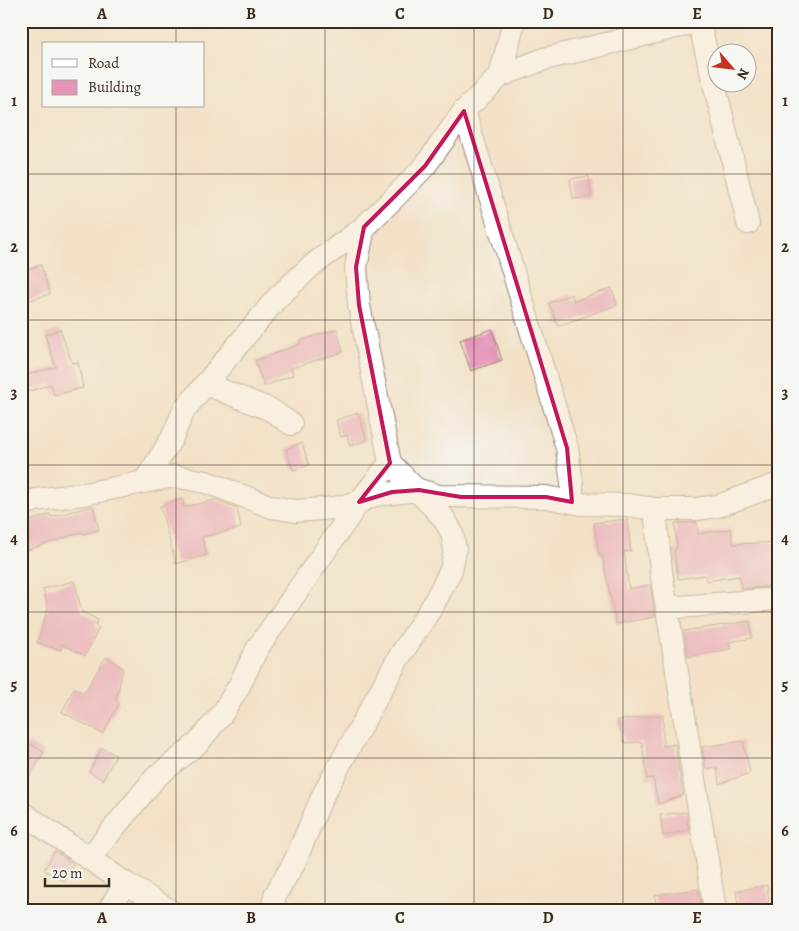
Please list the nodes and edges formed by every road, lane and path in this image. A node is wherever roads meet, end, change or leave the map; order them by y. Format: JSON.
{"nodes":[{"id":1,"x":514,"y":21,"type":"edge"},
{"id":2,"x":700,"y":21,"type":"edge"},
{"id":3,"x":500,"y":76,"type":"junction"},
{"id":4,"x":464,"y":111,"type":"junction"},
{"id":5,"x":748,"y":223,"type":"dead end"},
{"id":6,"x":364,"y":227,"type":"junction"},
{"id":7,"x":206,"y":384,"type":"junction"},
{"id":8,"x":291,"y":424,"type":"dead end"},
{"id":9,"x":390,"y":463,"type":"junction"},
{"id":10,"x":145,"y":481,"type":"junction"},
{"id":11,"x":778,"y":484,"type":"edge"},
{"id":12,"x":418,"y":490,"type":"junction"},
{"id":13,"x":359,"y":502,"type":"junction"},
{"id":14,"x":572,"y":502,"type":"junction"},
{"id":15,"x":21,"y":504,"type":"edge"},
{"id":16,"x":655,"y":509,"type":"junction"},
{"id":17,"x":778,"y":599,"type":"edge"},
{"id":18,"x":667,"y":608,"type":"junction"},
{"id":19,"x":21,"y":812,"type":"edge"},
{"id":20,"x":90,"y":857,"type":"junction"},
{"id":21,"x":125,"y":883,"type":"junction"},
{"id":22,"x":109,"y":910,"type":"edge"},
{"id":23,"x":169,"y":910,"type":"edge"},
{"id":24,"x":272,"y":910,"type":"edge"},
{"id":25,"x":715,"y":910,"type":"edge"}],
"edges":[{"from":1,"to":3,"type":"street"},
{"from":2,"to":3,"type":"street"},
{"from":2,"to":5,"type":"street"},
{"from":3,"to":4,"type":"street"},
{"from":4,"to":6,"type":"street"},
{"from":4,"to":14,"type":"street"},
{"from":6,"to":7,"type":"street"},
{"from":6,"to":9,"type":"street"},
{"from":7,"to":8,"type":"street"},
{"from":7,"to":10,"type":"street"},
{"from":9,"to":12,"type":"street"},
{"from":9,"to":13,"type":"street"},
{"from":10,"to":13,"type":"street"},
{"from":10,"to":15,"type":"street"},
{"from":11,"to":16,"type":"street"},
{"from":12,"to":13,"type":"street"},
{"from":12,"to":14,"type":"street"},
{"from":12,"to":24,"type":"street"},
{"from":13,"to":20,"type":"street"},
{"from":14,"to":16,"type":"street"},
{"from":16,"to":18,"type":"street"},
{"from":17,"to":18,"type":"street"},
{"from":18,"to":25,"type":"street"},
{"from":19,"to":20,"type":"street"},
{"from":20,"to":21,"type":"street"},
{"from":21,"to":22,"type":"street"},
{"from":21,"to":23,"type":"street"}]}
